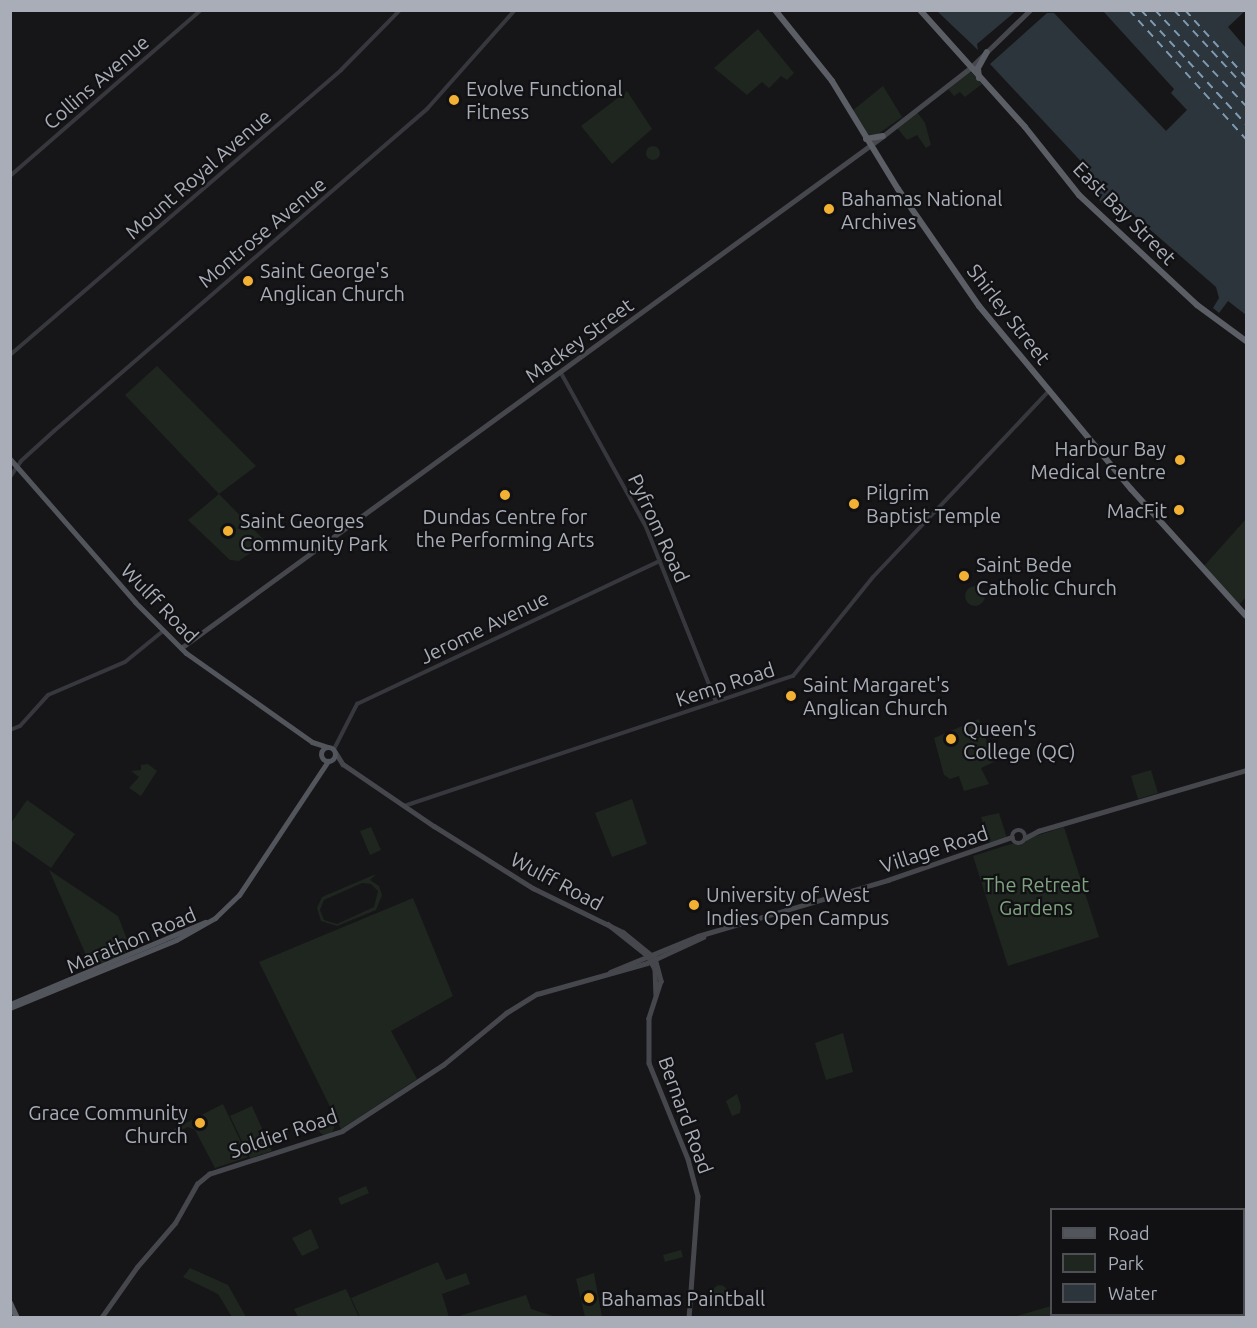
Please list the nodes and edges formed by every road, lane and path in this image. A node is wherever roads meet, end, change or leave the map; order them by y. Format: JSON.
{"nodes":[{"id":1,"x":201,"y":10,"type":"edge"},
{"id":2,"x":400,"y":10,"type":"edge"},
{"id":3,"x":515,"y":10,"type":"edge"},
{"id":4,"x":776,"y":10,"type":"edge"},
{"id":5,"x":920,"y":10,"type":"edge"},
{"id":6,"x":1030,"y":10,"type":"edge"},
{"id":7,"x":989,"y":51,"type":"junction"},
{"id":8,"x":970,"y":68,"type":"junction"},
{"id":9,"x":979,"y":78,"type":"junction"},
{"id":10,"x":883,"y":135,"type":"joint"},
{"id":11,"x":868,"y":142,"type":"junction"},
{"id":12,"x":10,"y":176,"type":"edge"},
{"id":13,"x":1246,"y":341,"type":"edge"},
{"id":14,"x":10,"y":355,"type":"edge"},
{"id":15,"x":561,"y":373,"type":"junction"},
{"id":16,"x":1050,"y":390,"type":"junction"},
{"id":17,"x":10,"y":459,"type":"edge"},
{"id":18,"x":17,"y":466,"type":"junction"},
{"id":19,"x":10,"y":477,"type":"edge"},
{"id":20,"x":660,"y":561,"type":"junction"},
{"id":21,"x":1246,"y":616,"type":"edge"},
{"id":22,"x":163,"y":631,"type":"junction"},
{"id":23,"x":181,"y":648,"type":"junction"},
{"id":24,"x":716,"y":702,"type":"junction"},
{"id":25,"x":10,"y":730,"type":"edge"},
{"id":26,"x":312,"y":742,"type":"junction"},
{"id":27,"x":331,"y":749,"type":"junction"},
{"id":28,"x":322,"y":756,"type":"junction"},
{"id":29,"x":328,"y":761,"type":"junction"},
{"id":30,"x":343,"y":764,"type":"junction"},
{"id":31,"x":1246,"y":770,"type":"edge"},
{"id":32,"x":404,"y":806,"type":"junction"},
{"id":33,"x":1023,"y":832,"type":"junction"},
{"id":34,"x":1036,"y":832,"type":"junction"},
{"id":35,"x":1025,"y":838,"type":"junction"},
{"id":36,"x":1014,"y":839,"type":"junction"},
{"id":37,"x":651,"y":957,"type":"junction"},
{"id":38,"x":10,"y":1004,"type":"edge"},
{"id":39,"x":10,"y":1008,"type":"edge"},
{"id":40,"x":10,"y":1303,"type":"edge"},
{"id":41,"x":17,"y":1317,"type":"edge"},
{"id":42,"x":101,"y":1317,"type":"edge"},
{"id":43,"x":688,"y":1317,"type":"edge"}],
"edges":[{"from":1,"to":12,"type":"street","name":"Collins Avenue"},
{"from":2,"to":14,"type":"street","name":"Mount Royal Avenue"},
{"from":3,"to":18,"type":"street","name":"Montrose Avenue"},
{"from":4,"to":11,"type":"highway","name":"Shirley Street"},
{"from":5,"to":8,"type":"highway","name":"East Bay Street"},
{"from":6,"to":7,"type":"main road"},
{"from":7,"to":8,"type":"main road"},
{"from":7,"to":9,"type":"highway"},
{"from":8,"to":9,"type":"highway","name":"East Bay Street"},
{"from":8,"to":10,"type":"main road"},
{"from":9,"to":13,"type":"highway","name":"East Bay Street"},
{"from":10,"to":11,"type":"highway"},
{"from":11,"to":15,"type":"main road","name":"Mackey Street"},
{"from":11,"to":16,"type":"highway","name":"Shirley Street"},
{"from":15,"to":20,"type":"street","name":"Pyfrom Road"},
{"from":15,"to":23,"type":"main road","name":"Mackey Street"},
{"from":16,"to":21,"type":"highway","name":"Shirley Street"},
{"from":16,"to":24,"type":"street","name":"Kemp Road"},
{"from":17,"to":18,"type":"main road","name":"Wulff Road"},
{"from":18,"to":19,"type":"street","name":"Montrose Avenue"},
{"from":18,"to":22,"type":"main road","name":"Wulff Road"},
{"from":20,"to":24,"type":"street","name":"Pyfrom Road"},
{"from":20,"to":27,"type":"street","name":"Jerome Avenue"},
{"from":22,"to":23,"type":"main road","name":"Wulff Road"},
{"from":22,"to":25,"type":"street"},
{"from":23,"to":26,"type":"main road","name":"Wulff Road"},
{"from":24,"to":32,"type":"street","name":"Kemp Road"},
{"from":26,"to":27,"type":"main road","name":"Wulff Road"},
{"from":26,"to":28,"type":"main road","name":"Wulff Road"},
{"from":27,"to":28,"type":"main road","name":"Marathon Road"},
{"from":27,"to":29,"type":"main road","name":"Marathon Road"},
{"from":27,"to":30,"type":"main road","name":"Wulff Road"},
{"from":28,"to":29,"type":"main road"},
{"from":28,"to":38,"type":"main road","name":"Marathon Road"},
{"from":29,"to":30,"type":"main road","name":"Wulff Road"},
{"from":29,"to":39,"type":"main road","name":"Marathon Road"},
{"from":30,"to":32,"type":"main road","name":"Wulff Road"},
{"from":31,"to":34,"type":"main road","name":"Village Road"},
{"from":32,"to":37,"type":"main road","name":"Wulff Road"},
{"from":33,"to":34,"type":"main road","name":"Village Road"},
{"from":33,"to":35,"type":"main road"},
{"from":33,"to":36,"type":"main road","name":"Village Road"},
{"from":34,"to":35,"type":"main road","name":"Village Road"},
{"from":35,"to":36,"type":"main road","name":"Village Road"},
{"from":36,"to":37,"type":"main road","name":"Village Road"},
{"from":37,"to":42,"type":"main road","name":"Soldier Road"},
{"from":37,"to":43,"type":"main road","name":"Bernard Road"},
{"from":40,"to":41,"type":"highway"}]}
